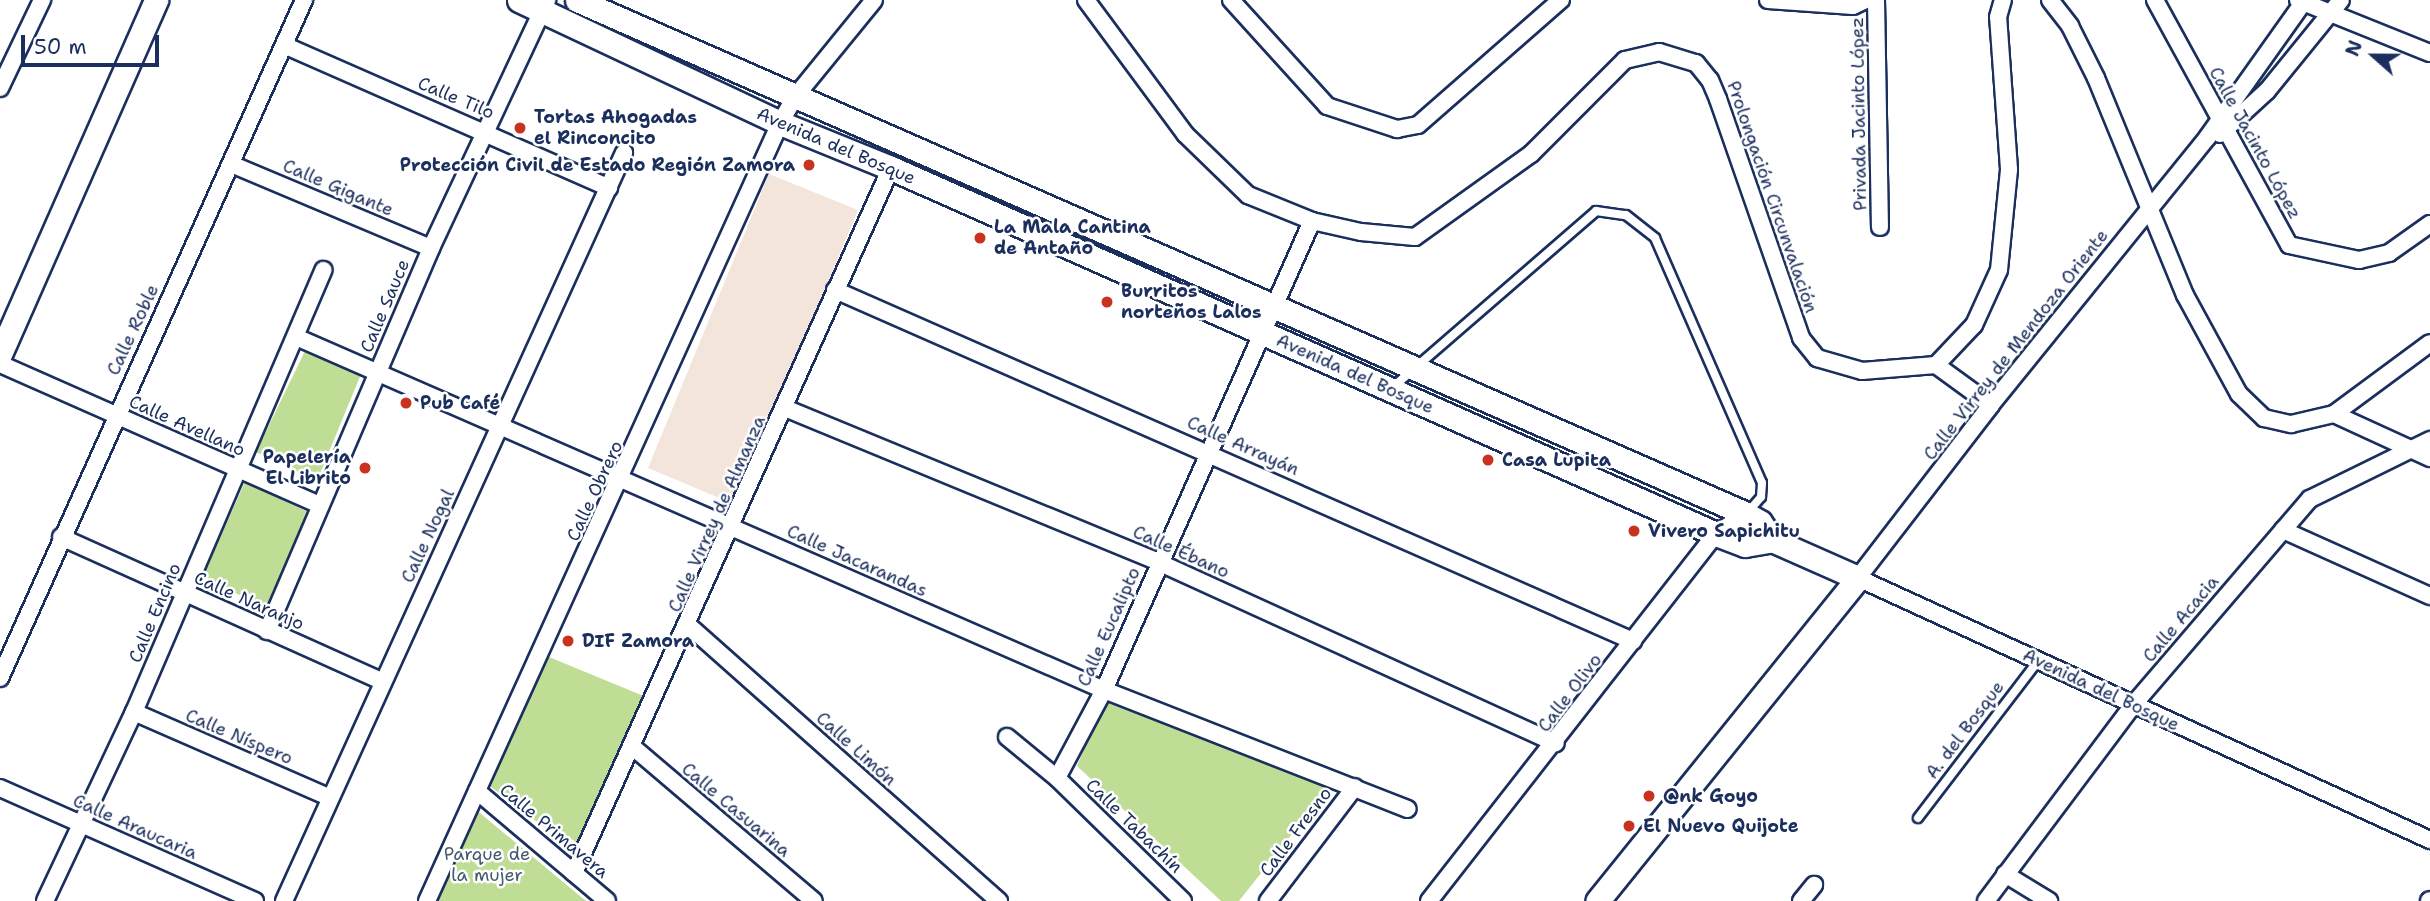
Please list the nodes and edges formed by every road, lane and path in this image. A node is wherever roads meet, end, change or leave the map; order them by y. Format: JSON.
{"nodes":[{"id":1,"x":42,"y":0,"type":"edge"},
{"id":2,"x":156,"y":0,"type":"edge"},
{"id":3,"x":304,"y":0,"type":"edge"},
{"id":4,"x":519,"y":0,"type":"edge"},
{"id":5,"x":577,"y":0,"type":"edge"},
{"id":6,"x":874,"y":0,"type":"edge"},
{"id":7,"x":1086,"y":0,"type":"edge"},
{"id":8,"x":1231,"y":0,"type":"edge"},
{"id":9,"x":1561,"y":0,"type":"edge"},
{"id":10,"x":1768,"y":0,"type":"edge"},
{"id":11,"x":1866,"y":0,"type":"edge"},
{"id":12,"x":1876,"y":0,"type":"edge"},
{"id":13,"x":2003,"y":0,"type":"edge"},
{"id":14,"x":2050,"y":0,"type":"edge"},
{"id":15,"x":2155,"y":0,"type":"edge"},
{"id":16,"x":2341,"y":0,"type":"edge"},
{"id":17,"x":2302,"y":1,"type":"edge"},
{"id":18,"x":544,"y":5,"type":"edge"},
{"id":19,"x":2330,"y":15,"type":"junction"},
{"id":20,"x":286,"y":46,"type":"junction"},
{"id":21,"x":2430,"y":52,"type":"edge"},
{"id":22,"x":0,"y":88,"type":"edge"},
{"id":23,"x":796,"y":97,"type":"junction"},
{"id":24,"x":780,"y":124,"type":"junction"},
{"id":25,"x":2223,"y":125,"type":"junction"},
{"id":26,"x":484,"y":132,"type":"junction"},
{"id":27,"x":624,"y":153,"type":"dead end"},
{"id":28,"x":231,"y":164,"type":"junction"},
{"id":29,"x":891,"y":168,"type":"junction"},
{"id":30,"x":609,"y":188,"type":"junction"},
{"id":31,"x":2148,"y":210,"type":"junction"},
{"id":32,"x":1312,"y":221,"type":"junction"},
{"id":33,"x":2430,"y":224,"type":"edge"},
{"id":34,"x":1880,"y":227,"type":"dead end"},
{"id":35,"x":431,"y":248,"type":"junction"},
{"id":36,"x":323,"y":270,"type":"dead end"},
{"id":37,"x":835,"y":290,"type":"junction"},
{"id":38,"x":1275,"y":309,"type":"junction"},
{"id":39,"x":1262,"y":332,"type":"junction"},
{"id":40,"x":296,"y":337,"type":"junction"},
{"id":41,"x":2430,"y":343,"type":"edge"},
{"id":42,"x":0,"y":354,"type":"edge"},
{"id":43,"x":0,"y":363,"type":"edge"},
{"id":44,"x":1936,"y":365,"type":"junction"},
{"id":45,"x":1411,"y":368,"type":"junction"},
{"id":46,"x":378,"y":371,"type":"junction"},
{"id":47,"x":1391,"y":390,"type":"junction"},
{"id":48,"x":1991,"y":405,"type":"junction"},
{"id":49,"x":785,"y":408,"type":"junction"},
{"id":50,"x":2334,"y":414,"type":"junction"},
{"id":51,"x":115,"y":415,"type":"junction"},
{"id":52,"x":501,"y":425,"type":"junction"},
{"id":53,"x":2430,"y":440,"type":"edge"},
{"id":54,"x":2411,"y":449,"type":"junction"},
{"id":55,"x":1210,"y":453,"type":"junction"},
{"id":56,"x":2430,"y":458,"type":"edge"},
{"id":57,"x":237,"y":470,"type":"junction"},
{"id":58,"x":622,"y":480,"type":"junction"},
{"id":59,"x":320,"y":505,"type":"junction"},
{"id":60,"x":1746,"y":514,"type":"junction"},
{"id":61,"x":732,"y":527,"type":"junction"},
{"id":62,"x":2283,"y":530,"type":"junction"},
{"id":63,"x":1716,"y":534,"type":"junction"},
{"id":64,"x":61,"y":537,"type":"junction"},
{"id":65,"x":1772,"y":540,"type":"junction"},
{"id":66,"x":1158,"y":562,"type":"junction"},
{"id":67,"x":1858,"y":578,"type":"junction"},
{"id":68,"x":185,"y":593,"type":"junction"},
{"id":69,"x":2430,"y":596,"type":"edge"},
{"id":70,"x":688,"y":625,"type":"junction"},
{"id":71,"x":267,"y":631,"type":"junction"},
{"id":72,"x":1633,"y":640,"type":"junction"},
{"id":73,"x":2038,"y":661,"type":"junction"},
{"id":74,"x":0,"y":677,"type":"edge"},
{"id":75,"x":383,"y":682,"type":"junction"},
{"id":76,"x":1104,"y":690,"type":"junction"},
{"id":77,"x":2134,"y":704,"type":"junction"},
{"id":78,"x":134,"y":712,"type":"junction"},
{"id":79,"x":1007,"y":737,"type":"dead end"},
{"id":80,"x":1556,"y":743,"type":"junction"},
{"id":81,"x":634,"y":748,"type":"junction"},
{"id":82,"x":1057,"y":778,"type":"junction"},
{"id":83,"x":1355,"y":787,"type":"junction"},
{"id":84,"x":0,"y":788,"type":"edge"},
{"id":85,"x":477,"y":791,"type":"junction"},
{"id":86,"x":329,"y":797,"type":"junction"},
{"id":87,"x":1408,"y":809,"type":"dead end"},
{"id":88,"x":1918,"y":818,"type":"dead end"},
{"id":89,"x":82,"y":825,"type":"junction"},
{"id":90,"x":2430,"y":840,"type":"edge"},
{"id":91,"x":574,"y":873,"type":"junction"},
{"id":92,"x":2005,"y":874,"type":"junction"},
{"id":93,"x":1814,"y":885,"type":"dead end"},
{"id":94,"x":811,"y":900,"type":"edge"},
{"id":95,"x":45,"y":901,"type":"edge"},
{"id":96,"x":255,"y":901,"type":"edge"},
{"id":97,"x":284,"y":901,"type":"edge"},
{"id":98,"x":427,"y":901,"type":"edge"},
{"id":99,"x":607,"y":901,"type":"edge"},
{"id":100,"x":999,"y":901,"type":"edge"},
{"id":101,"x":1184,"y":901,"type":"edge"},
{"id":102,"x":1268,"y":901,"type":"edge"},
{"id":103,"x":1429,"y":901,"type":"edge"},
{"id":104,"x":1597,"y":901,"type":"edge"},
{"id":105,"x":1801,"y":901,"type":"edge"},
{"id":106,"x":1986,"y":901,"type":"edge"},
{"id":107,"x":2049,"y":901,"type":"edge"}],
"edges":[{"from":1,"to":22,"type":"street"},
{"from":2,"to":42,"type":"street"},
{"from":3,"to":20,"type":"street","name":"Calle Roble"},
{"from":4,"to":18,"type":"street","name":"Avenida del Bosque"},
{"from":5,"to":23,"type":"street","name":"Avenida del Bosque"},
{"from":6,"to":23,"type":"street","name":"Calle Obrero"},
{"from":7,"to":32,"type":"street","name":"Prolongación Circunvalación"},
{"from":8,"to":9,"type":"street"},
{"from":10,"to":11,"type":"street"},
{"from":12,"to":34,"type":"street","name":"Privada Jacinto López"},
{"from":13,"to":44,"type":"street"},
{"from":14,"to":31,"type":"street"},
{"from":15,"to":25,"type":"street","name":"Calle Jacinto López"},
{"from":16,"to":19,"type":"street","name":"Calle Virrey de Mendoza Oriente"},
{"from":17,"to":19,"type":"street"},
{"from":17,"to":25,"type":"street"},
{"from":18,"to":24,"type":"street","name":"Avenida del Bosque"},
{"from":18,"to":26,"type":"street","name":"Calle Sauce"},
{"from":19,"to":21,"type":"street"},
{"from":19,"to":25,"type":"street","name":"Calle Virrey de Mendoza Oriente"},
{"from":20,"to":26,"type":"street","name":"Calle Tilo"},
{"from":20,"to":28,"type":"street","name":"Calle Roble"},
{"from":23,"to":24,"type":"street","name":"Calle Obrero"},
{"from":23,"to":38,"type":"street","name":"Avenida del Bosque"},
{"from":24,"to":29,"type":"street","name":"Avenida del Bosque"},
{"from":24,"to":58,"type":"street","name":"Calle Obrero"},
{"from":25,"to":31,"type":"street","name":"Calle Virrey de Mendoza Oriente"},
{"from":25,"to":33,"type":"street","name":"Calle Jacinto López"},
{"from":26,"to":30,"type":"street","name":"Calle Tilo"},
{"from":26,"to":35,"type":"street","name":"Calle Sauce"},
{"from":27,"to":30,"type":"street","name":"Calle Nogal"},
{"from":28,"to":35,"type":"street","name":"Calle Gigante"},
{"from":28,"to":51,"type":"street","name":"Calle Roble"},
{"from":29,"to":37,"type":"street","name":"Calle Virrey de Almanza"},
{"from":29,"to":39,"type":"street","name":"Avenida del Bosque"},
{"from":30,"to":52,"type":"street","name":"Calle Nogal"},
{"from":31,"to":48,"type":"street","name":"Calle Virrey de Mendoza Oriente"},
{"from":31,"to":50,"type":"street"},
{"from":32,"to":38,"type":"street","name":"Calle Eucalipto"},
{"from":32,"to":44,"type":"street","name":"Prolongación Circunvalación"},
{"from":35,"to":46,"type":"street","name":"Calle Sauce"},
{"from":36,"to":40,"type":"street","name":"Calle Encino"},
{"from":37,"to":49,"type":"street","name":"Calle Virrey de Almanza"},
{"from":37,"to":55,"type":"street","name":"Calle Arrayán"},
{"from":38,"to":39,"type":"street","name":"Calle Eucalipto"},
{"from":38,"to":45,"type":"street","name":"Avenida del Bosque"},
{"from":39,"to":47,"type":"street","name":"Avenida del Bosque"},
{"from":39,"to":55,"type":"street","name":"Calle Eucalipto"},
{"from":40,"to":46,"type":"street","name":"Calle Jacarandas"},
{"from":40,"to":57,"type":"street","name":"Calle Encino"},
{"from":41,"to":50,"type":"street"},
{"from":43,"to":51,"type":"street","name":"Calle Avellano"},
{"from":44,"to":48,"type":"street"},
{"from":45,"to":47,"type":"lane"},
{"from":45,"to":60,"type":"street","name":"Avenida del Bosque"},
{"from":45,"to":60,"type":"lane"},
{"from":46,"to":52,"type":"street","name":"Calle Jacarandas"},
{"from":46,"to":59,"type":"street","name":"Calle Sauce"},
{"from":47,"to":63,"type":"street","name":"Avenida del Bosque"},
{"from":48,"to":67,"type":"street","name":"Calle Virrey de Mendoza Oriente"},
{"from":49,"to":61,"type":"street","name":"Calle Virrey de Almanza"},
{"from":49,"to":66,"type":"street","name":"Calle Ébano"},
{"from":50,"to":54,"type":"street"},
{"from":51,"to":57,"type":"street","name":"Calle Avellano"},
{"from":51,"to":64,"type":"street","name":"Calle Roble"},
{"from":52,"to":58,"type":"street","name":"Calle Jacarandas"},
{"from":52,"to":75,"type":"street","name":"Calle Nogal"},
{"from":53,"to":54,"type":"street","name":"Calle Acacia"},
{"from":54,"to":56,"type":"street"},
{"from":54,"to":62,"type":"street","name":"Calle Acacia"},
{"from":55,"to":66,"type":"street","name":"Calle Eucalipto"},
{"from":55,"to":72,"type":"street","name":"Calle Arrayán"},
{"from":57,"to":59,"type":"street","name":"Calle Avellano"},
{"from":57,"to":68,"type":"street","name":"Calle Encino"},
{"from":58,"to":61,"type":"street","name":"Calle Jacarandas"},
{"from":58,"to":85,"type":"street","name":"Calle Obrero"},
{"from":59,"to":71,"type":"street","name":"Calle Sauce"},
{"from":60,"to":63,"type":"street","name":"Calle Olivo"},
{"from":60,"to":65,"type":"street","name":"Avenida del Bosque"},
{"from":61,"to":70,"type":"street","name":"Calle Virrey de Almanza"},
{"from":61,"to":76,"type":"street","name":"Calle Jacarandas"},
{"from":62,"to":69,"type":"street"},
{"from":62,"to":77,"type":"street","name":"Calle Acacia"},
{"from":63,"to":65,"type":"street","name":"Avenida del Bosque"},
{"from":63,"to":72,"type":"street","name":"Calle Olivo"},
{"from":64,"to":68,"type":"street","name":"Calle Naranjo"},
{"from":64,"to":74,"type":"street","name":"Calle Roble"},
{"from":65,"to":67,"type":"street","name":"Avenida del Bosque"},
{"from":66,"to":76,"type":"street","name":"Calle Eucalipto"},
{"from":66,"to":80,"type":"street","name":"Calle Ébano"},
{"from":67,"to":73,"type":"street","name":"Avenida del Bosque"},
{"from":67,"to":104,"type":"street"},
{"from":68,"to":71,"type":"street","name":"Calle Naranjo"},
{"from":68,"to":78,"type":"street","name":"Calle Encino"},
{"from":70,"to":81,"type":"street","name":"Calle Virrey de Almanza"},
{"from":70,"to":100,"type":"street","name":"Calle Limón"},
{"from":71,"to":75,"type":"street","name":"Calle Naranjo"},
{"from":72,"to":80,"type":"street","name":"Calle Olivo"},
{"from":73,"to":77,"type":"street","name":"Avenida del Bosque"},
{"from":73,"to":88,"type":"lane","name":"A. del Bosque"},
{"from":75,"to":86,"type":"street","name":"Calle Nogal"},
{"from":76,"to":82,"type":"street","name":"Calle Eucalipto"},
{"from":76,"to":83,"type":"street","name":"Calle Jacarandas"},
{"from":77,"to":90,"type":"street","name":"Avenida del Bosque"},
{"from":77,"to":92,"type":"street","name":"Calle Acacia"},
{"from":78,"to":86,"type":"street","name":"Calle Níspero"},
{"from":78,"to":89,"type":"street","name":"Calle Encino"},
{"from":79,"to":82,"type":"street","name":"Calle Tabachín"},
{"from":80,"to":103,"type":"street","name":"Calle Olivo"},
{"from":81,"to":91,"type":"street","name":"Calle Virrey de Almanza"},
{"from":81,"to":94,"type":"street","name":"Calle Casuarina"},
{"from":82,"to":101,"type":"street","name":"Calle Tabachín"},
{"from":83,"to":87,"type":"street","name":"Calle Jacarandas"},
{"from":83,"to":102,"type":"street","name":"Calle Fresno"},
{"from":84,"to":89,"type":"street","name":"Calle Araucaria"},
{"from":85,"to":91,"type":"street","name":"Calle Primavera"},
{"from":85,"to":98,"type":"street","name":"Calle Obrero"},
{"from":86,"to":97,"type":"street","name":"Calle Nogal"},
{"from":89,"to":95,"type":"street","name":"Calle Encino"},
{"from":89,"to":96,"type":"street","name":"Calle Araucaria"},
{"from":91,"to":99,"type":"street","name":"Calle Primavera"},
{"from":92,"to":106,"type":"street","name":"Calle Acacia"},
{"from":92,"to":107,"type":"street"},
{"from":93,"to":105,"type":"street"}]}
